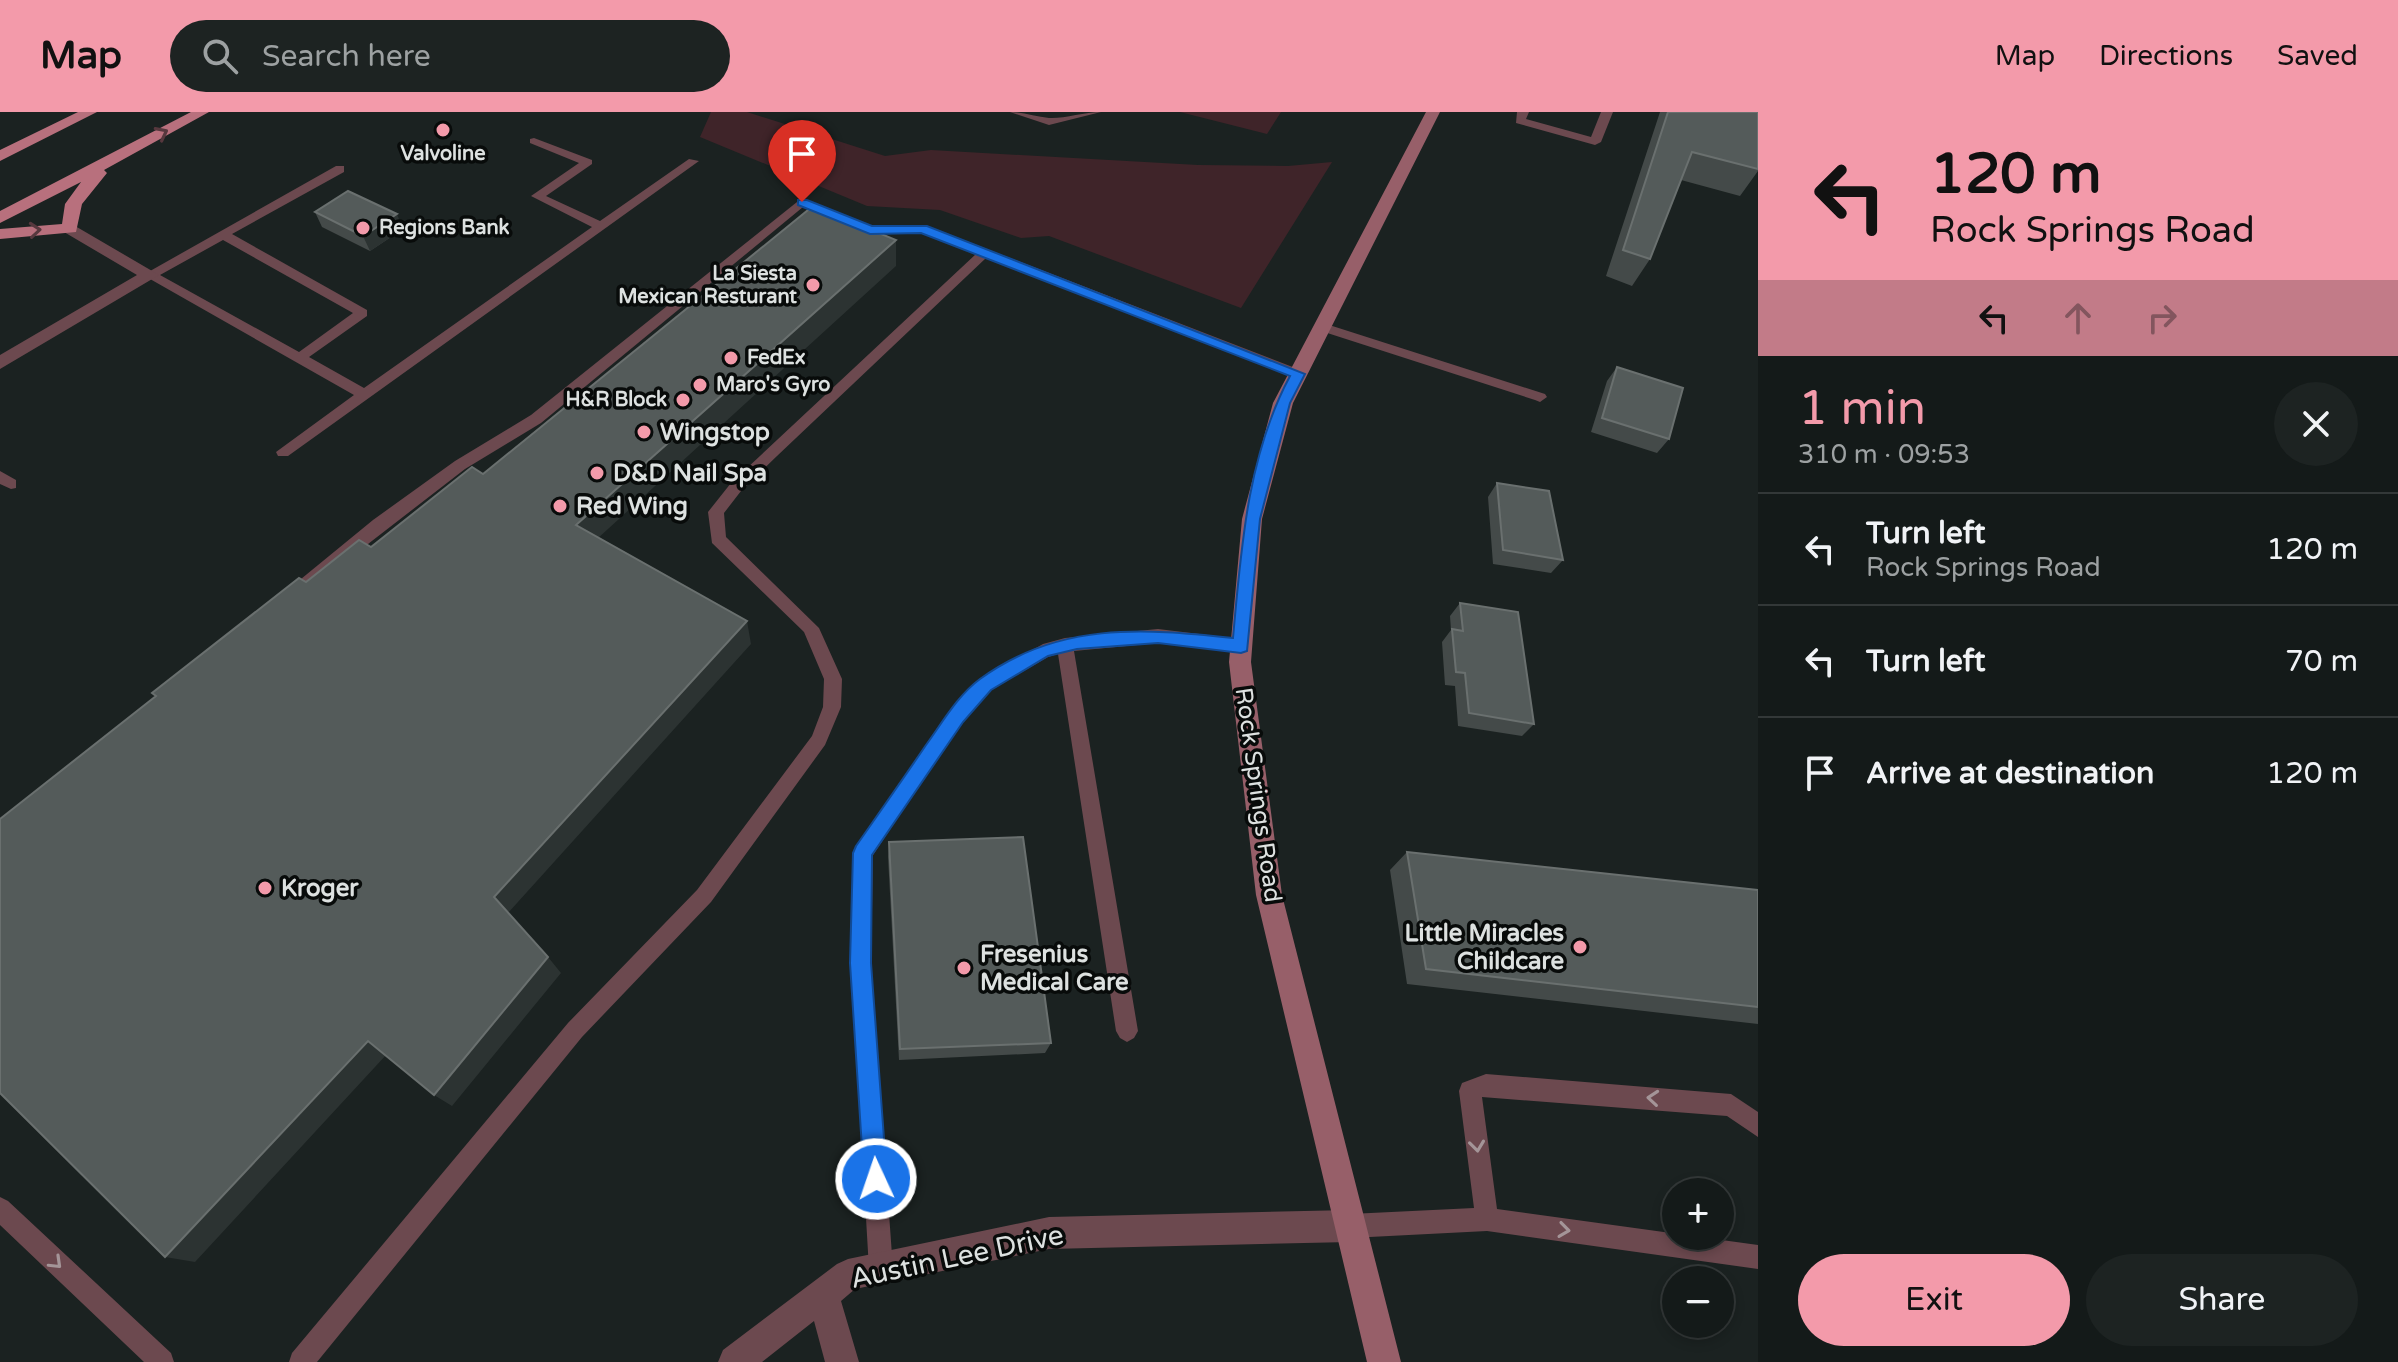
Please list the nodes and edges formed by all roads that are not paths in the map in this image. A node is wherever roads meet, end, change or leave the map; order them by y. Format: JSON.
{"nodes":[{"id":1,"x":71,"y":112,"type":"edge"},
{"id":2,"x":90,"y":112,"type":"edge"},
{"id":3,"x":202,"y":112,"type":"edge"},
{"id":4,"x":1016,"y":112,"type":"edge"},
{"id":5,"x":1095,"y":112,"type":"edge"},
{"id":6,"x":1433,"y":112,"type":"edge"},
{"id":7,"x":1523,"y":112,"type":"edge"},
{"id":8,"x":1607,"y":112,"type":"edge"},
{"id":9,"x":59,"y":127,"type":"junction"},
{"id":10,"x":534,"y":141,"type":"dead end"},
{"id":11,"x":122,"y":153,"type":"junction"},
{"id":12,"x":0,"y":156,"type":"edge"},
{"id":13,"x":693,"y":161,"type":"dead end"},
{"id":14,"x":340,"y":169,"type":"dead end"},
{"id":15,"x":0,"y":218,"type":"edge"},
{"id":16,"x":601,"y":226,"type":"junction"},
{"id":17,"x":70,"y":228,"type":"junction"},
{"id":18,"x":0,"y":234,"type":"edge"},
{"id":19,"x":222,"y":234,"type":"junction"},
{"id":20,"x":984,"y":253,"type":"junction"},
{"id":21,"x":150,"y":275,"type":"junction"},
{"id":22,"x":1323,"y":327,"type":"junction"},
{"id":23,"x":299,"y":358,"type":"junction"},
{"id":24,"x":0,"y":363,"type":"edge"},
{"id":25,"x":1298,"y":374,"type":"junction"},
{"id":26,"x":364,"y":394,"type":"junction"},
{"id":27,"x":1540,"y":397,"type":"dead end"},
{"id":28,"x":283,"y":452,"type":"dead end"},
{"id":29,"x":278,"y":604,"type":"edge"},
{"id":30,"x":1065,"y":645,"type":"junction"},
{"id":31,"x":1241,"y":646,"type":"junction"},
{"id":32,"x":1127,"y":1031,"type":"dead end"},
{"id":33,"x":1758,"y":1126,"type":"edge"},
{"id":34,"x":0,"y":1207,"type":"edge"},
{"id":35,"x":1487,"y":1219,"type":"junction"},
{"id":36,"x":1350,"y":1226,"type":"junction"},
{"id":37,"x":1758,"y":1257,"type":"edge"},
{"id":38,"x":881,"y":1269,"type":"junction"},
{"id":39,"x":823,"y":1295,"type":"junction"},
{"id":40,"x":162,"y":1362,"type":"edge"},
{"id":41,"x":301,"y":1362,"type":"edge"},
{"id":42,"x":735,"y":1362,"type":"edge"},
{"id":43,"x":842,"y":1362,"type":"edge"},
{"id":44,"x":1384,"y":1362,"type":"edge"}],
"edges":[{"from":1,"to":9,"type":"main road"},
{"from":2,"to":9,"type":"main road"},
{"from":11,"to":3,"type":"main road","one_way":true},
{"from":4,"to":5,"type":"lane"},
{"from":6,"to":22,"type":"street","name":"Rock Springs Road"},
{"from":7,"to":8,"type":"lane"},
{"from":9,"to":12,"type":"main road"},
{"from":10,"to":16,"type":"lane"},
{"from":11,"to":15,"type":"main road"},
{"from":11,"to":17,"type":"main road"},
{"from":13,"to":16,"type":"lane"},
{"from":14,"to":19,"type":"lane"},
{"from":16,"to":26,"type":"lane"},
{"from":18,"to":17,"type":"main road","one_way":true},
{"from":17,"to":21,"type":"street"},
{"from":19,"to":21,"type":"lane"},
{"from":19,"to":23,"type":"lane"},
{"from":20,"to":25,"type":"lane"},
{"from":20,"to":29,"type":"lane"},
{"from":20,"to":41,"type":"lane"},
{"from":21,"to":23,"type":"lane"},
{"from":21,"to":24,"type":"street"},
{"from":22,"to":25,"type":"street","name":"Rock Springs Road"},
{"from":22,"to":27,"type":"lane"},
{"from":23,"to":26,"type":"lane"},
{"from":25,"to":31,"type":"street","name":"Rock Springs Road"},
{"from":26,"to":28,"type":"lane"},
{"from":30,"to":31,"type":"lane"},
{"from":30,"to":32,"type":"lane"},
{"from":30,"to":38,"type":"lane"},
{"from":31,"to":36,"type":"street","name":"Rock Springs Road"},
{"from":33,"to":35,"type":"lane","one_way":true},
{"from":34,"to":40,"type":"lane","one_way":true},
{"from":35,"to":36,"type":"lane"},
{"from":35,"to":37,"type":"lane","one_way":true},
{"from":36,"to":38,"type":"street","name":"Austin Lee Drive"},
{"from":36,"to":44,"type":"street","name":"Rock Springs Road"},
{"from":38,"to":39,"type":"street","name":"Austin Lee Drive"},
{"from":39,"to":42,"type":"street","name":"Austin Lee Drive"},
{"from":39,"to":43,"type":"street"}]}
